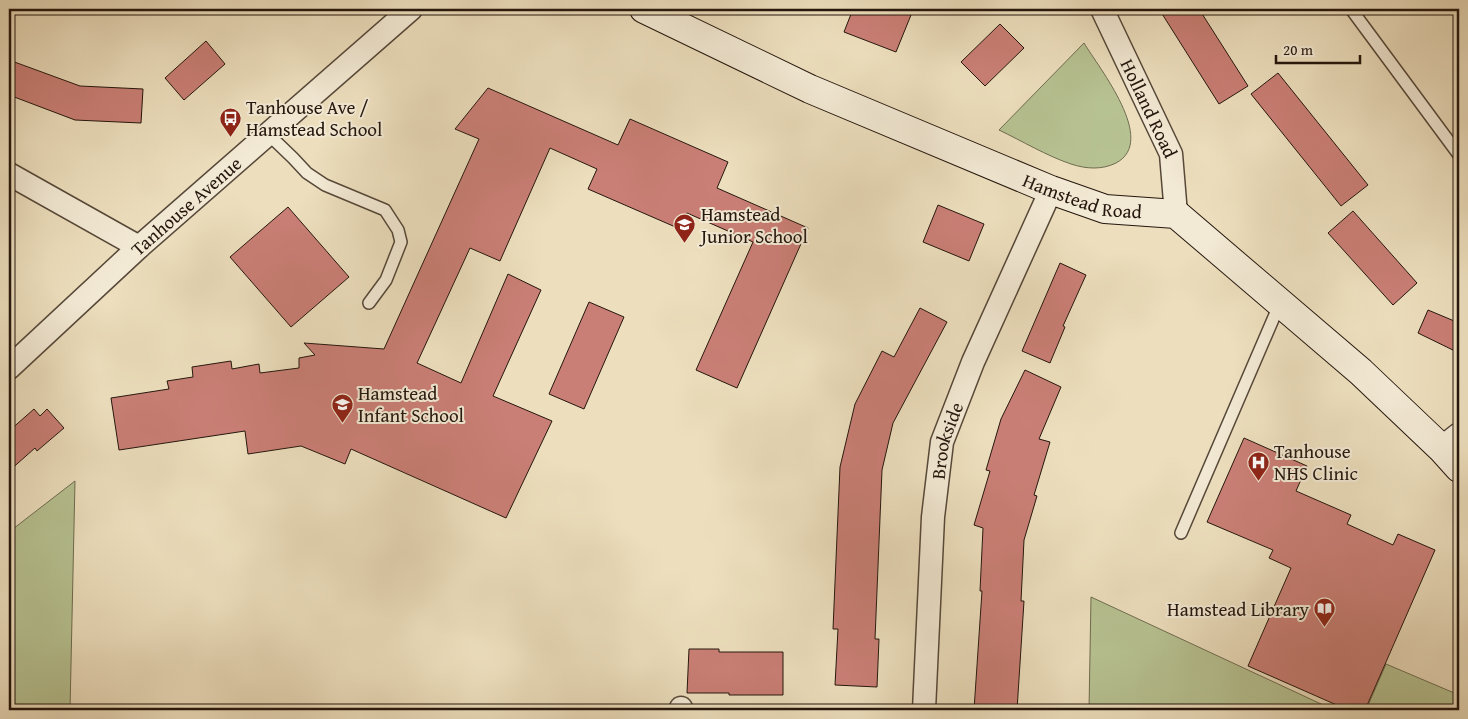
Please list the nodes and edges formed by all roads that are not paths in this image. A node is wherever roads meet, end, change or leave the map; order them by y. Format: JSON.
{"nodes":[{"id":1,"x":411,"y":9,"type":"edge"},
{"id":2,"x":644,"y":9,"type":"edge"},
{"id":3,"x":1102,"y":9,"type":"edge"},
{"id":4,"x":1351,"y":9,"type":"edge"},
{"id":5,"x":267,"y":133,"type":"junction"},
{"id":6,"x":1459,"y":155,"type":"edge"},
{"id":7,"x":9,"y":174,"type":"edge"},
{"id":8,"x":1051,"y":190,"type":"junction"},
{"id":9,"x":1176,"y":214,"type":"junction"},
{"id":10,"x":138,"y":247,"type":"junction"},
{"id":11,"x":369,"y":303,"type":"dead end"},
{"id":12,"x":1280,"y":303,"type":"junction"},
{"id":13,"x":9,"y":368,"type":"edge"},
{"id":14,"x":1450,"y":441,"type":"edge"},
{"id":15,"x":1459,"y":468,"type":"edge"},
{"id":16,"x":1181,"y":532,"type":"dead end"},
{"id":17,"x":924,"y":710,"type":"edge"}],
"edges":[{"from":1,"to":5,"type":"street","name":"Tanhouse Avenue"},
{"from":2,"to":8,"type":"main road","name":"Hamstead Road"},
{"from":3,"to":9,"type":"street","name":"Holland Road"},
{"from":4,"to":6,"type":"lane"},
{"from":5,"to":10,"type":"street","name":"Tanhouse Avenue"},
{"from":5,"to":11,"type":"lane"},
{"from":7,"to":10,"type":"street"},
{"from":8,"to":9,"type":"main road","name":"Hamstead Road"},
{"from":8,"to":17,"type":"street","name":"Brookside"},
{"from":9,"to":12,"type":"main road"},
{"from":10,"to":13,"type":"street","name":"Tanhouse Avenue"},
{"from":12,"to":14,"type":"main road"},
{"from":12,"to":16,"type":"lane"},
{"from":14,"to":15,"type":"main road"}]}
